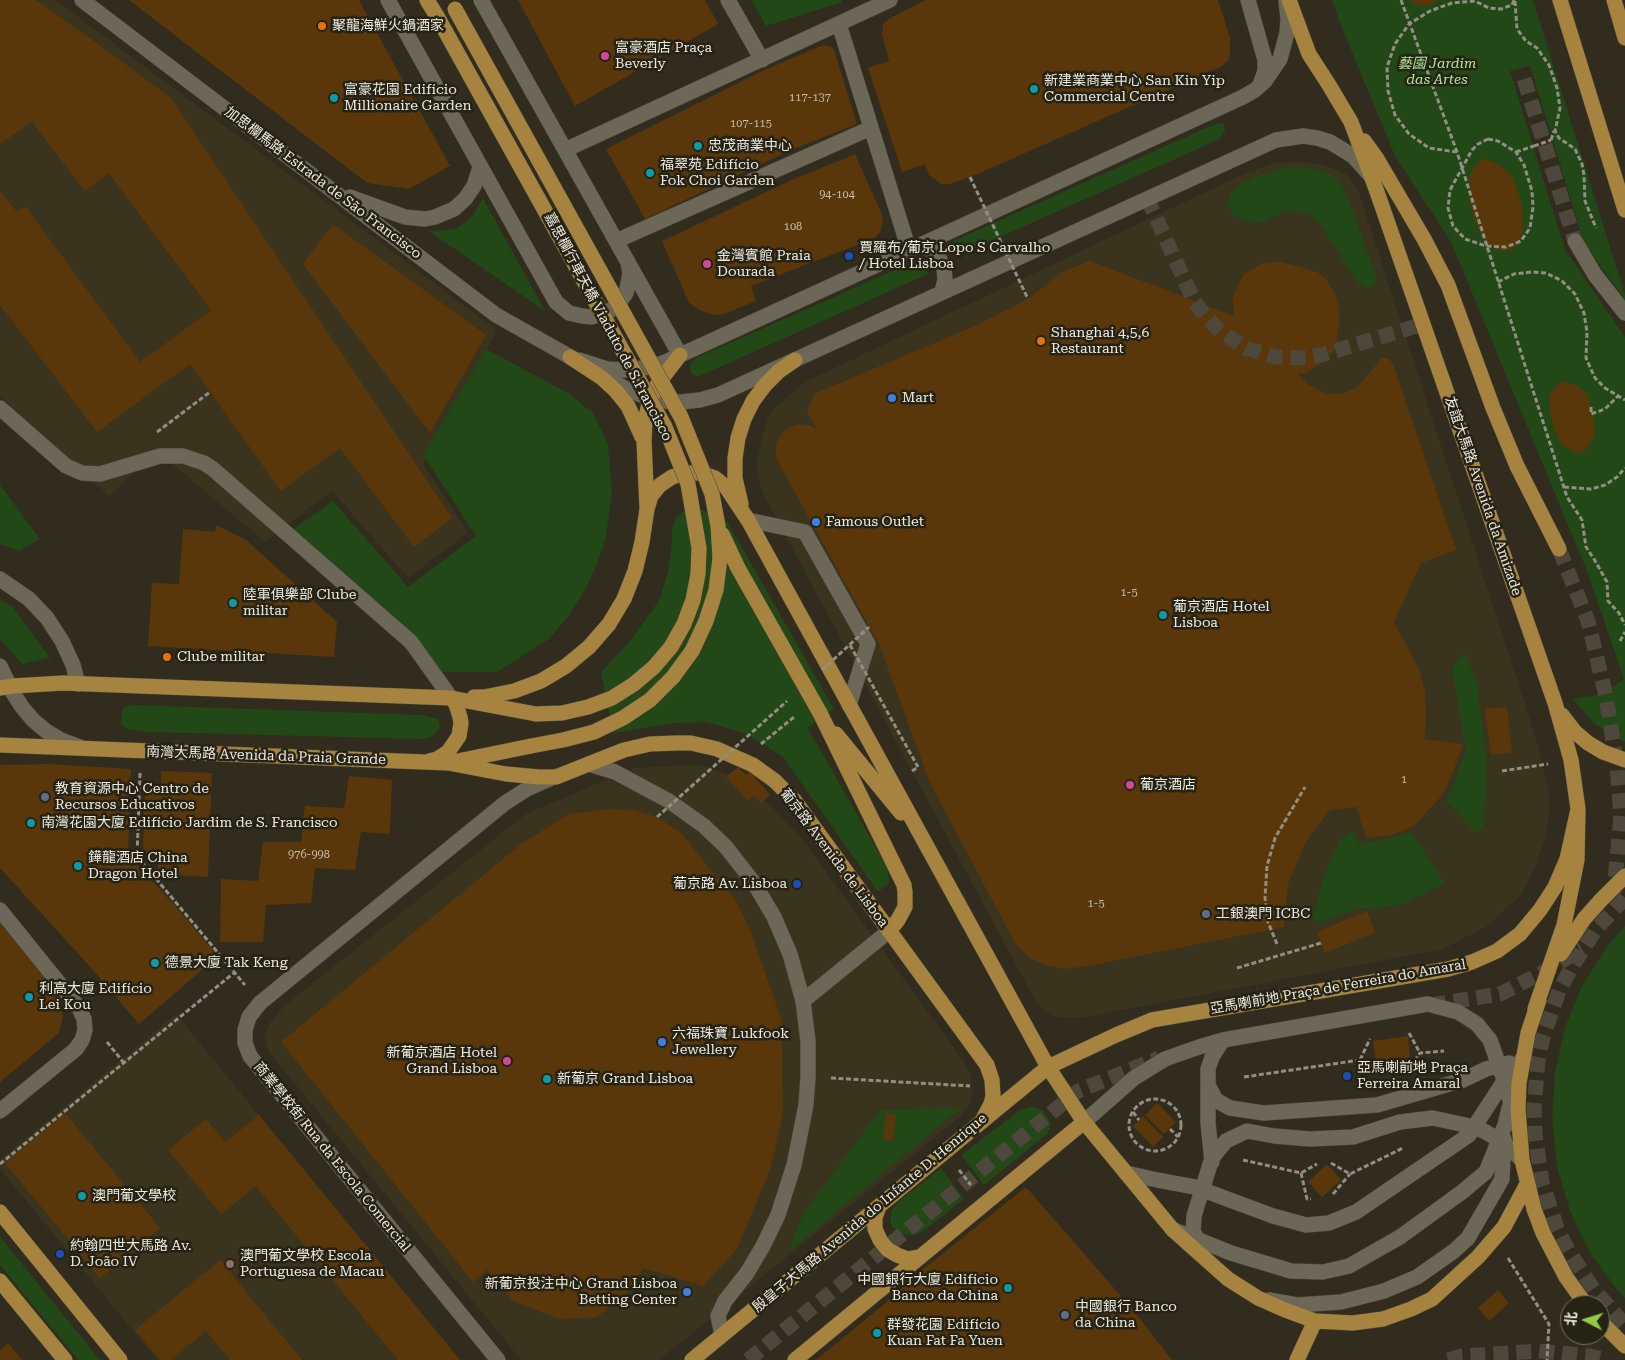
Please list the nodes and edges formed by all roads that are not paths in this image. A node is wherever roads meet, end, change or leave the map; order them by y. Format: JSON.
{"nodes":[{"id":1,"x":82,"y":0,"type":"edge"},
{"id":2,"x":388,"y":0,"type":"edge"},
{"id":3,"x":428,"y":0,"type":"edge"},
{"id":4,"x":481,"y":0,"type":"edge"},
{"id":5,"x":728,"y":0,"type":"edge"},
{"id":6,"x":890,"y":0,"type":"edge"},
{"id":7,"x":1248,"y":0,"type":"edge"},
{"id":8,"x":1287,"y":0,"type":"edge"},
{"id":9,"x":1560,"y":0,"type":"edge"},
{"id":10,"x":1614,"y":0,"type":"edge"},
{"id":11,"x":454,"y":4,"type":"edge"},
{"id":12,"x":862,"y":6,"type":"edge"},
{"id":13,"x":839,"y":24,"type":"junction"},
{"id":14,"x":1625,"y":38,"type":"edge"},
{"id":15,"x":762,"y":60,"type":"junction"},
{"id":16,"x":1260,"y":86,"type":"junction"},
{"id":17,"x":1351,"y":122,"type":"junction"},
{"id":18,"x":871,"y":128,"type":"junction"},
{"id":19,"x":566,"y":150,"type":"junction"},
{"id":20,"x":480,"y":167,"type":"junction"},
{"id":21,"x":330,"y":189,"type":"junction"},
{"id":22,"x":1376,"y":189,"type":"junction"},
{"id":23,"x":1625,"y":210,"type":"edge"},
{"id":24,"x":616,"y":241,"type":"junction"},
{"id":25,"x":1575,"y":242,"type":"tunnel mouth"},
{"id":26,"x":915,"y":247,"type":"junction"},
{"id":27,"x":628,"y":262,"type":"junction"},
{"id":28,"x":942,"y":292,"type":"junction"},
{"id":29,"x":1625,"y":313,"type":"edge"},
{"id":30,"x":680,"y":355,"type":"junction"},
{"id":31,"x":570,"y":357,"type":"junction"},
{"id":32,"x":795,"y":360,"type":"junction"},
{"id":33,"x":652,"y":398,"type":"junction"},
{"id":34,"x":0,"y":408,"type":"edge"},
{"id":35,"x":644,"y":441,"type":"junction"},
{"id":36,"x":647,"y":509,"type":"junction"},
{"id":37,"x":747,"y":518,"type":"junction"},
{"id":38,"x":718,"y":526,"type":"junction"},
{"id":39,"x":1559,"y":549,"type":"tunnel mouth"},
{"id":40,"x":0,"y":579,"type":"edge"},
{"id":41,"x":0,"y":666,"type":"edge"},
{"id":42,"x":78,"y":684,"type":"junction"},
{"id":43,"x":5,"y":687,"type":"edge"},
{"id":44,"x":453,"y":698,"type":"junction"},
{"id":45,"x":1555,"y":703,"type":"junction"},
{"id":46,"x":850,"y":705,"type":"junction"},
{"id":47,"x":820,"y":714,"type":"junction"},
{"id":48,"x":0,"y":745,"type":"edge"},
{"id":49,"x":531,"y":746,"type":"joint"},
{"id":50,"x":93,"y":749,"type":"junction"},
{"id":51,"x":1625,"y":760,"type":"edge"},
{"id":52,"x":424,"y":762,"type":"junction"},
{"id":53,"x":448,"y":763,"type":"junction"},
{"id":54,"x":589,"y":764,"type":"junction"},
{"id":55,"x":556,"y":777,"type":"junction"},
{"id":56,"x":1578,"y":809,"type":"junction"},
{"id":57,"x":925,"y":842,"type":"junction"},
{"id":58,"x":1625,"y":876,"type":"edge"},
{"id":59,"x":0,"y":910,"type":"edge"},
{"id":60,"x":889,"y":931,"type":"junction"},
{"id":61,"x":803,"y":1001,"type":"junction"},
{"id":62,"x":1535,"y":1009,"type":"junction"},
{"id":63,"x":1223,"y":1040,"type":"junction"},
{"id":64,"x":1523,"y":1058,"type":"junction"},
{"id":65,"x":1048,"y":1067,"type":"junction"},
{"id":66,"x":1493,"y":1067,"type":"junction"},
{"id":67,"x":1504,"y":1081,"type":"junction"},
{"id":68,"x":1208,"y":1085,"type":"junction"},
{"id":69,"x":1510,"y":1102,"type":"junction"},
{"id":70,"x":0,"y":1111,"type":"edge"},
{"id":71,"x":1084,"y":1122,"type":"junction"},
{"id":72,"x":978,"y":1124,"type":"junction"},
{"id":73,"x":1474,"y":1127,"type":"junction"},
{"id":74,"x":1501,"y":1141,"type":"junction"},
{"id":75,"x":1212,"y":1158,"type":"junction"},
{"id":76,"x":1522,"y":1160,"type":"junction"},
{"id":77,"x":1126,"y":1173,"type":"junction"},
{"id":78,"x":1526,"y":1184,"type":"junction"},
{"id":79,"x":1202,"y":1190,"type":"junction"},
{"id":80,"x":1235,"y":1201,"type":"junction"},
{"id":81,"x":879,"y":1206,"type":"junction"},
{"id":82,"x":0,"y":1212,"type":"edge"},
{"id":83,"x":1173,"y":1230,"type":"junction"},
{"id":84,"x":1204,"y":1242,"type":"junction"},
{"id":85,"x":919,"y":1257,"type":"junction"},
{"id":86,"x":1228,"y":1279,"type":"junction"},
{"id":87,"x":0,"y":1281,"type":"edge"},
{"id":88,"x":1579,"y":1295,"type":"edge"},
{"id":89,"x":1258,"y":1298,"type":"junction"},
{"id":90,"x":1315,"y":1320,"type":"junction"},
{"id":91,"x":1610,"y":1331,"type":"edge"},
{"id":92,"x":722,"y":1335,"type":"junction"},
{"id":93,"x":1625,"y":1346,"type":"edge"},
{"id":94,"x":65,"y":1360,"type":"edge"},
{"id":95,"x":120,"y":1360,"type":"edge"},
{"id":96,"x":498,"y":1360,"type":"edge"},
{"id":97,"x":692,"y":1360,"type":"edge"},
{"id":98,"x":795,"y":1360,"type":"edge"},
{"id":99,"x":1297,"y":1360,"type":"edge"}],
"edges":[{"from":1,"to":21,"type":"street","name":"加思欄馬路 Estrada de São Francisco"},
{"from":2,"to":20,"type":"street"},
{"from":3,"to":44,"type":"main road","name":"嘉思欄行車天橋 Viaduto de S.Francisco","bridge":true},
{"from":4,"to":19,"type":"street"},
{"from":5,"to":15,"type":"street"},
{"from":6,"to":12,"type":"street"},
{"from":7,"to":16,"type":"street"},
{"from":8,"to":16,"type":"street"},
{"from":8,"to":17,"type":"main road","name":"友誼大馬路 Avenida da Amizade"},
{"from":9,"to":23,"type":"main road"},
{"from":10,"to":14,"type":"main road"},
{"from":11,"to":38,"type":"main road","name":"嘉思欄行車天橋 Viaduto de S.Francisco","bridge":true},
{"from":12,"to":13,"type":"street"},
{"from":13,"to":15,"type":"street"},
{"from":13,"to":18,"type":"street"},
{"from":15,"to":19,"type":"street"},
{"from":16,"to":26,"type":"street"},
{"from":17,"to":22,"type":"main road","name":"友誼大馬路 Avenida da Amizade"},
{"from":17,"to":39,"type":"main road"},
{"from":18,"to":24,"type":"street"},
{"from":18,"to":26,"type":"street"},
{"from":19,"to":24,"type":"street"},
{"from":20,"to":21,"type":"street"},
{"from":20,"to":27,"type":"street"},
{"from":21,"to":31,"type":"street","name":"加思欄馬路 Estrada de São Francisco"},
{"from":22,"to":28,"type":"street"},
{"from":22,"to":45,"type":"main road","name":"友誼大馬路 Avenida da Amizade"},
{"from":24,"to":27,"type":"street"},
{"from":25,"to":29,"type":"street"},
{"from":26,"to":28,"type":"street"},
{"from":26,"to":30,"type":"street"},
{"from":27,"to":30,"type":"street"},
{"from":28,"to":32,"type":"street"},
{"from":30,"to":31,"type":"street"},
{"from":30,"to":33,"type":"main road"},
{"from":31,"to":33,"type":"street"},
{"from":31,"to":35,"type":"main road"},
{"from":32,"to":33,"type":"street"},
{"from":32,"to":37,"type":"main road"},
{"from":33,"to":35,"type":"main road"},
{"from":34,"to":44,"type":"street"},
{"from":35,"to":36,"type":"main road"},
{"from":36,"to":37,"type":"main road"},
{"from":36,"to":44,"type":"main road"},
{"from":37,"to":46,"type":"main road"},
{"from":37,"to":46,"type":"street"},
{"from":38,"to":47,"type":"main road","name":"嘉思欄行車天橋 Viaduto de S.Francisco","bridge":true},
{"from":38,"to":49,"type":"main road","name":"嘉思欄行車天橋 Viaduto de S.Francisco","bridge":true},
{"from":40,"to":42,"type":"street"},
{"from":41,"to":43,"type":"street"},
{"from":42,"to":43,"type":"main road"},
{"from":42,"to":44,"type":"main road"},
{"from":43,"to":50,"type":"street"},
{"from":44,"to":52,"type":"main road"},
{"from":45,"to":51,"type":"main road"},
{"from":45,"to":56,"type":"main road","name":"友誼大馬路 Avenida da Amizade"},
{"from":46,"to":57,"type":"main road"},
{"from":47,"to":57,"type":"main road"},
{"from":47,"to":60,"type":"main road"},
{"from":48,"to":50,"type":"main road","name":"南灣大馬路 Avenida da Praia Grande"},
{"from":49,"to":53,"type":"main road","name":"南灣大馬路 Avenida da Praia Grande"},
{"from":50,"to":52,"type":"main road","name":"南灣大馬路 Avenida da Praia Grande"},
{"from":52,"to":53,"type":"main road","name":"南灣大馬路 Avenida da Praia Grande"},
{"from":53,"to":55,"type":"main road","name":"葡京路 Avenida de Lisboa"},
{"from":54,"to":55,"type":"main road","name":"葡京路 Avenida de Lisboa"},
{"from":54,"to":60,"type":"main road","name":"葡京路 Avenida de Lisboa"},
{"from":54,"to":61,"type":"street"},
{"from":55,"to":96,"type":"street","name":"商業學校街 Rua da Escola Comercial"},
{"from":56,"to":62,"type":"main road","name":"友誼大馬路 Avenida da Amizade"},
{"from":56,"to":65,"type":"main road","name":"亞馬喇前地 Praça de Ferreira do Amaral"},
{"from":57,"to":65,"type":"main road"},
{"from":58,"to":62,"type":"main road"},
{"from":59,"to":70,"type":"street"},
{"from":60,"to":61,"type":"street"},
{"from":60,"to":72,"type":"main road","name":"葡京路 Avenida de Lisboa"},
{"from":61,"to":92,"type":"street"},
{"from":62,"to":64,"type":"main road"},
{"from":63,"to":66,"type":"street"},
{"from":63,"to":68,"type":"street"},
{"from":63,"to":71,"type":"street"},
{"from":64,"to":66,"type":"street"},
{"from":64,"to":67,"type":"street"},
{"from":64,"to":69,"type":"street"},
{"from":64,"to":76,"type":"main road"},
{"from":65,"to":71,"type":"main road"},
{"from":65,"to":72,"type":"main road","name":"殷皇子大馬路 Avenida do Infante D. Henrique"},
{"from":66,"to":67,"type":"street"},
{"from":66,"to":68,"type":"street"},
{"from":67,"to":69,"type":"street"},
{"from":67,"to":73,"type":"street"},
{"from":68,"to":75,"type":"street"},
{"from":69,"to":74,"type":"street"},
{"from":69,"to":76,"type":"street"},
{"from":71,"to":77,"type":"main road"},
{"from":71,"to":85,"type":"main road"},
{"from":72,"to":81,"type":"main road","name":"殷皇子大馬路 Avenida do Infante D. Henrique"},
{"from":73,"to":74,"type":"street"},
{"from":73,"to":75,"type":"street"},
{"from":73,"to":80,"type":"street"},
{"from":74,"to":76,"type":"street"},
{"from":74,"to":84,"type":"street"},
{"from":74,"to":89,"type":"street"},
{"from":75,"to":79,"type":"street"},
{"from":75,"to":80,"type":"street"},
{"from":76,"to":78,"type":"main road"},
{"from":77,"to":79,"type":"street"},
{"from":77,"to":83,"type":"main road"},
{"from":78,"to":88,"type":"main road"},
{"from":78,"to":90,"type":"main road"},
{"from":79,"to":80,"type":"street"},
{"from":79,"to":84,"type":"street"},
{"from":81,"to":85,"type":"main road"},
{"from":81,"to":92,"type":"main road","name":"殷皇子大馬路 Avenida do Infante D. Henrique"},
{"from":82,"to":95,"type":"main road"},
{"from":83,"to":84,"type":"street"},
{"from":83,"to":86,"type":"main road"},
{"from":84,"to":86,"type":"street"},
{"from":85,"to":98,"type":"main road"},
{"from":86,"to":89,"type":"main road"},
{"from":87,"to":94,"type":"main road"},
{"from":89,"to":90,"type":"main road"},
{"from":90,"to":99,"type":"main road"},
{"from":91,"to":93,"type":"main road"},
{"from":92,"to":97,"type":"main road","name":"殷皇子大馬路 Avenida do Infante D. Henrique"}]}
